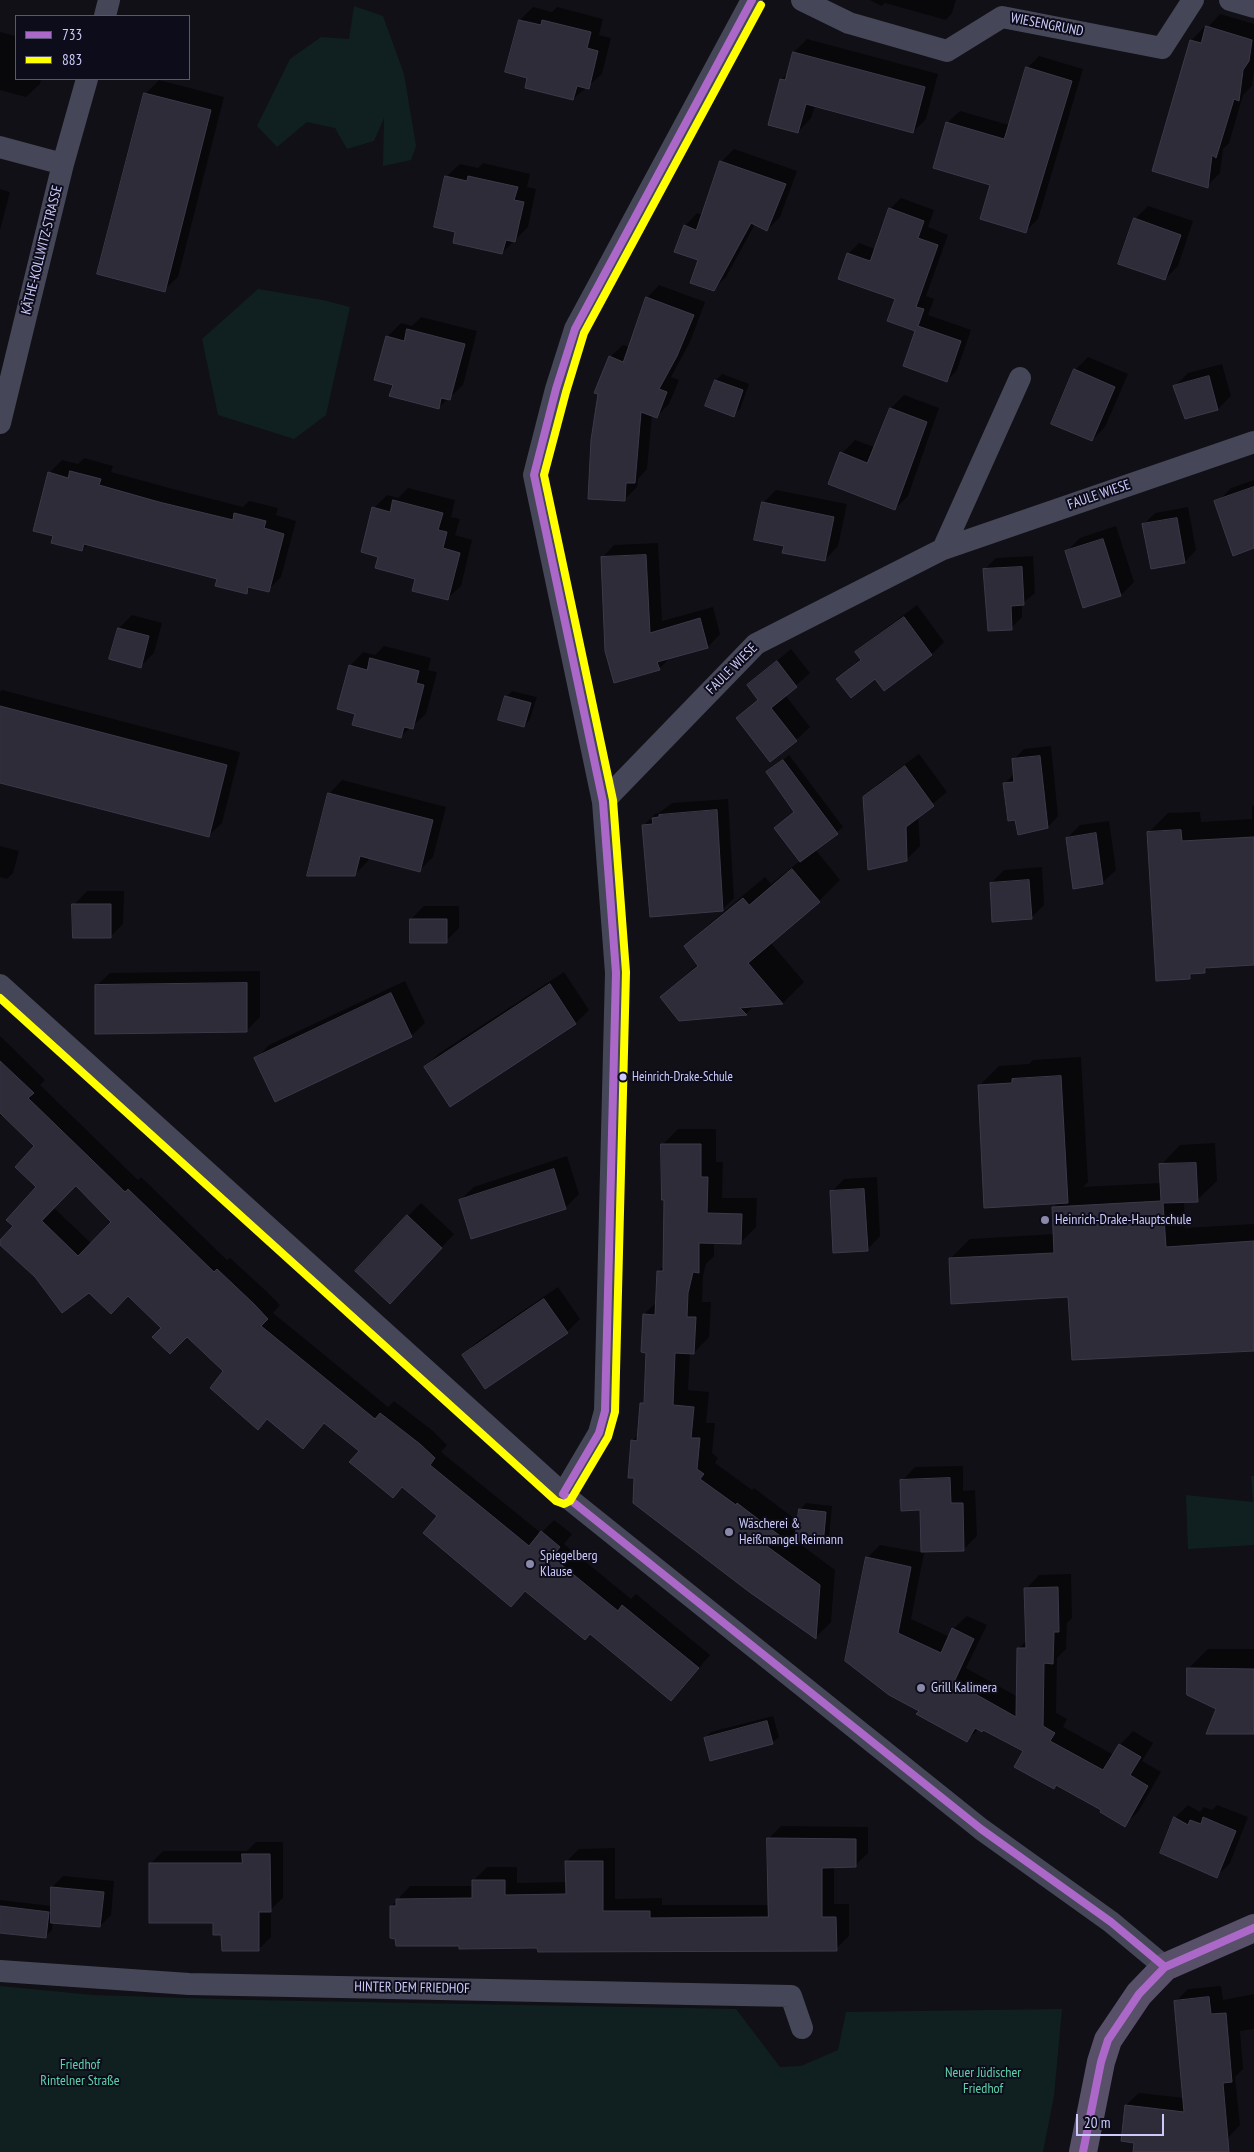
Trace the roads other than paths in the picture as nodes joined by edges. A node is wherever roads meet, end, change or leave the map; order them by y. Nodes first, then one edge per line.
1 (110, 0) edge
2 (752, 0) edge
3 (802, 0) edge
4 (1193, 0) edge
5 (1230, 0) edge
6 (1254, 7) edge
7 (105, 15) edge
8 (87, 80) edge
9 (0, 147) edge
10 (64, 164) junction
11 (1020, 378) dead end
12 (0, 423) edge
13 (1254, 442) edge
14 (943, 548) junction
15 (603, 802) junction
16 (0, 985) edge
17 (562, 1494) junction
18 (1254, 1928) edge
19 (1165, 1967) junction
20 (0, 1971) edge
21 (802, 2028) dead end
22 (1083, 2152) edge

1 - 7 street
2 - 15 street
3 - 4 street, WIESENGRUND
5 - 6 street
8 - 10 street, KÄTHE-KOLLWITZ-STRASSE
9 - 10 street
10 - 12 street, KÄTHE-KOLLWITZ-STRASSE
11 - 14 street
13 - 14 street, FAULE WIESE
14 - 15 street, FAULE WIESE
15 - 17 street
16 - 17 street
17 - 19 street
18 - 19 main road
19 - 22 main road
20 - 21 street, HINTER DEM FRIEDHOF

